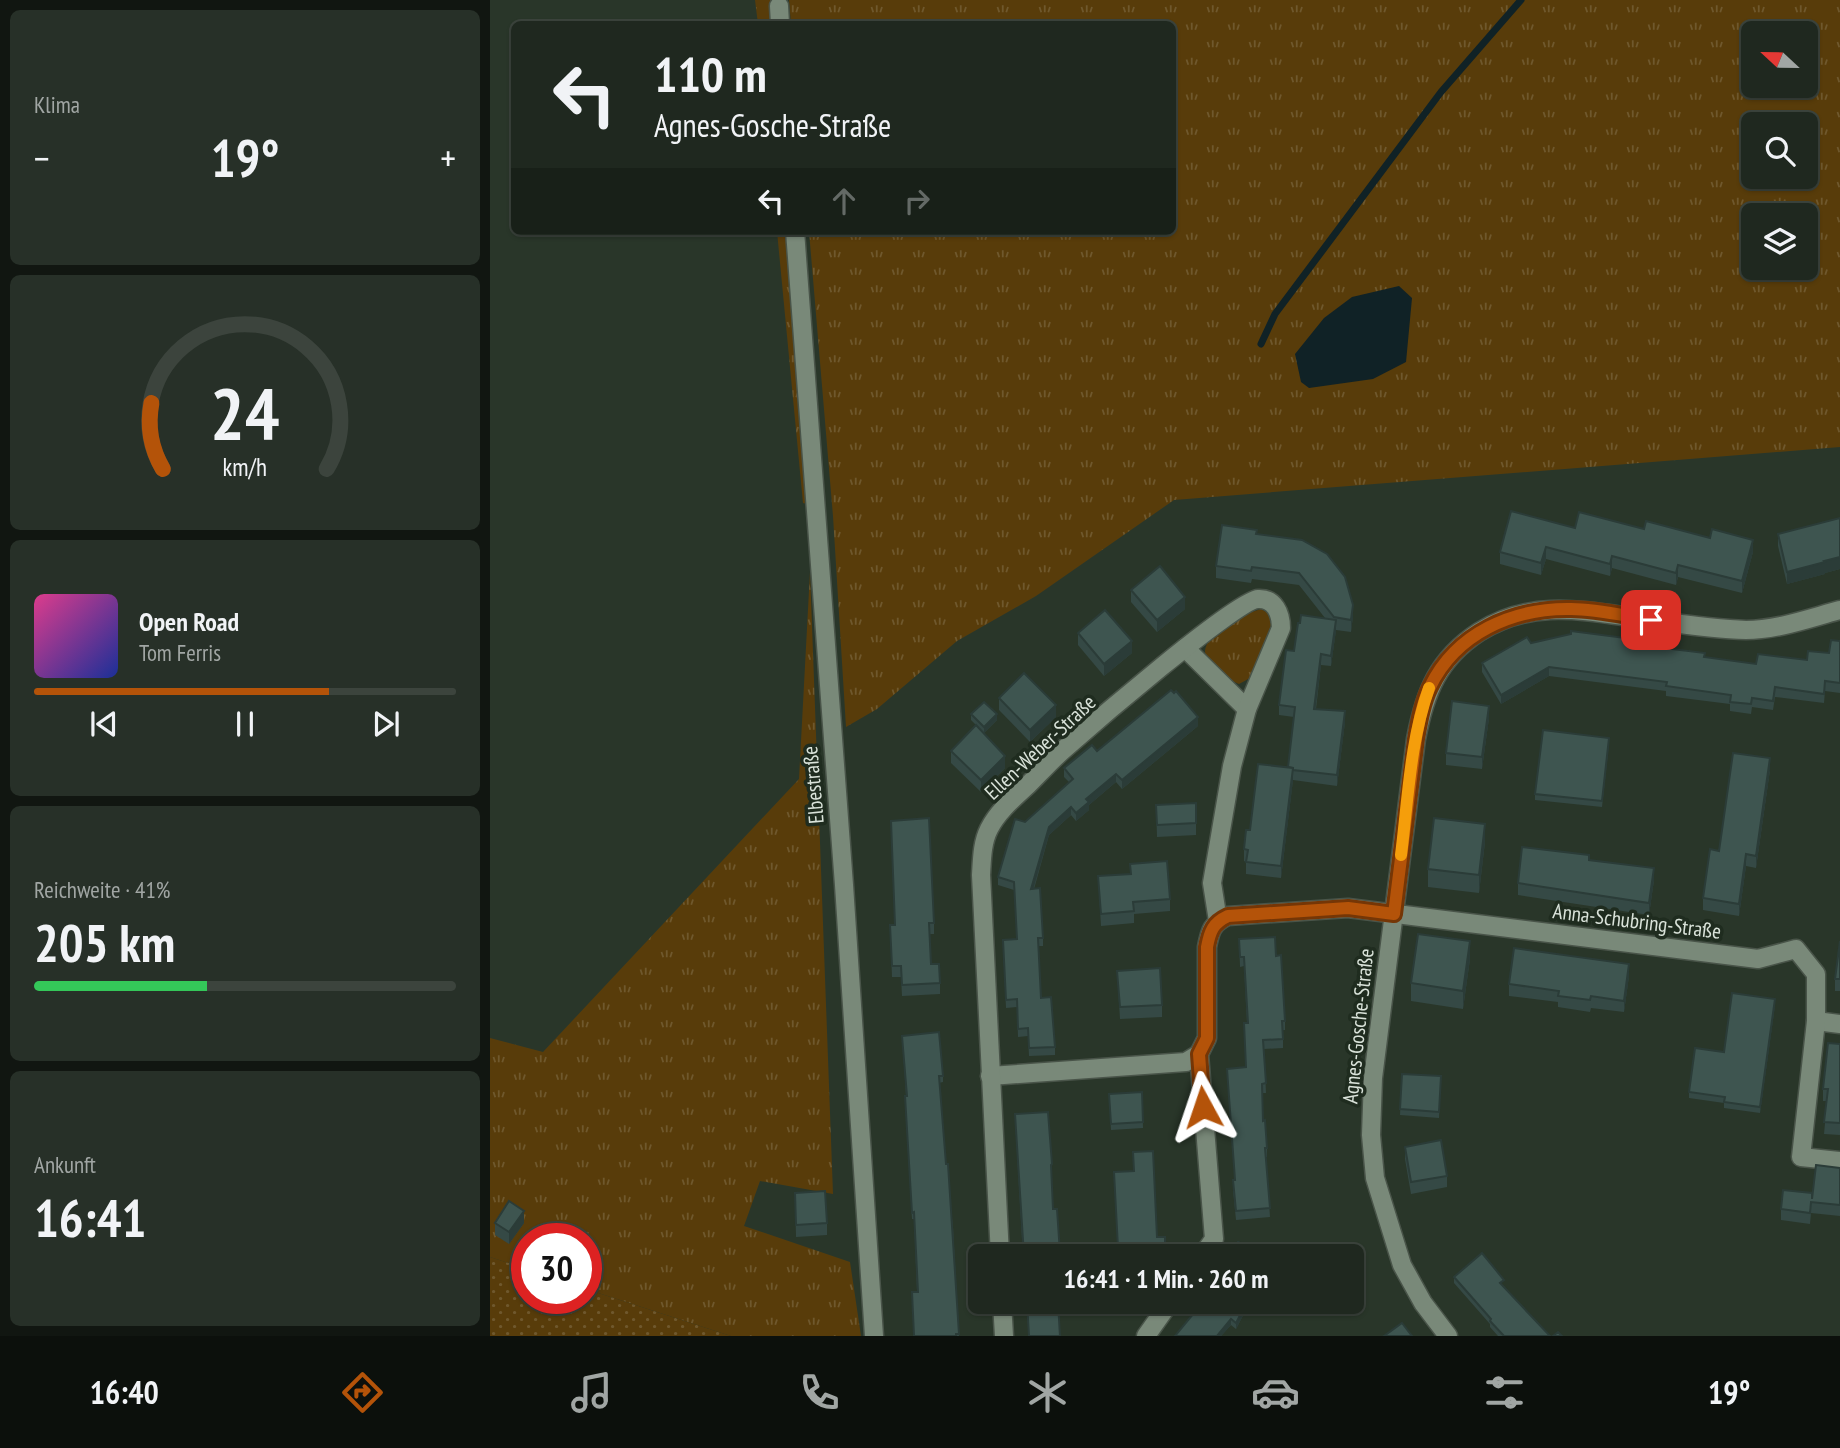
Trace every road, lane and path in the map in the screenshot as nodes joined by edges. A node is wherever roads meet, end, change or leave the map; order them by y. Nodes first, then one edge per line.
1 (779, 6) dead end
2 (780, 21) edge
3 (795, 235) edge
4 (1840, 610) edge
5 (1185, 648) junction
6 (1247, 709) junction
7 (1394, 914) junction
8 (1218, 920) junction
9 (1816, 1021) junction
10 (1840, 1024) edge
11 (1199, 1054) junction
12 (990, 1076) junction
13 (1840, 1161) edge
14 (999, 1244) edge
15 (1210, 1244) edge
16 (1003, 1314) edge
17 (1162, 1314) edge
18 (874, 1336) edge
19 (1004, 1336) edge
20 (1146, 1336) edge
21 (1448, 1336) edge

1 - 2 street
3 - 18 street, Elbestraße
4 - 7 street, Agnes-Gosche-Straße
5 - 6 street
5 - 6 street, Ellen-Weber-Straße
5 - 12 street, Ellen-Weber-Straße
6 - 8 street, Ellen-Weber-Straße
7 - 8 street
7 - 9 street, Anna-Schubring-Straße
7 - 21 street, Agnes-Gosche-Straße
8 - 11 street, Ellen-Weber-Straße
9 - 10 street
9 - 13 street, Anna-Schubring-Straße
11 - 12 street
11 - 15 street, Ellen-Weber-Straße
12 - 14 street, Ellen-Weber-Straße
16 - 19 street
17 - 20 street

